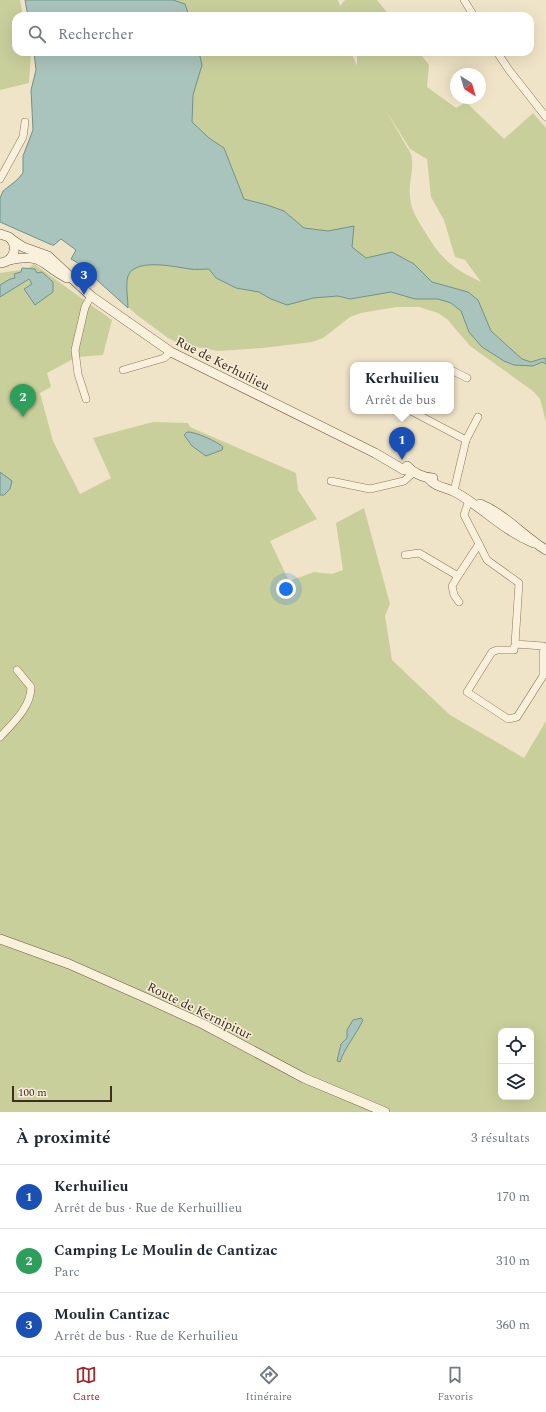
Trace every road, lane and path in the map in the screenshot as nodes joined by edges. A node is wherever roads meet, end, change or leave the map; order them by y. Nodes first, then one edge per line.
1 (464, 0) edge
2 (472, 12) edge
3 (500, 56) edge
4 (546, 117) edge
5 (25, 122) dead end
6 (0, 178) edge
7 (1, 234) edge
8 (11, 239) junction
9 (5, 261) edge
10 (70, 279) junction
11 (91, 296) junction
12 (171, 352) junction
13 (123, 370) dead end
14 (454, 372) edge
15 (467, 378) dead end
16 (86, 399) dead end
17 (419, 414) edge
18 (478, 417) dead end
19 (466, 440) junction
20 (412, 471) junction
21 (331, 481) dead end
22 (452, 490) junction
23 (472, 502) junction
24 (479, 544) junction
25 (546, 550) edge
26 (405, 556) dead end
27 (458, 576) junction
28 (459, 602) dead end
29 (515, 644) junction
30 (17, 670) dead end
31 (0, 737) edge
32 (0, 939) edge
33 (385, 1112) edge

1 - 2 street
3 - 4 street
5 - 6 street
7 - 8 main road, Rue de Kerhuilieu
8 - 9 main road
8 - 10 main road, Rue de Kerhuilieu
9 - 10 main road, Rue de Kerhuilieu
10 - 11 main road, Rue de Kerhuilieu
11 - 12 main road, Rue de Kerhuilieu
11 - 16 street
12 - 13 street
12 - 20 main road, Rue de Kerhuilieu
14 - 15 street
17 - 19 street
18 - 19 street
19 - 22 street
20 - 21 street
20 - 22 main road, Rue de Kerhuilieu
22 - 23 main road
23 - 24 street
23 - 25 main road
24 - 27 street
24 - 29 street
26 - 27 street
27 - 28 street
29 - 29 street
30 - 31 street
32 - 33 main road, Route de Kernipitur

